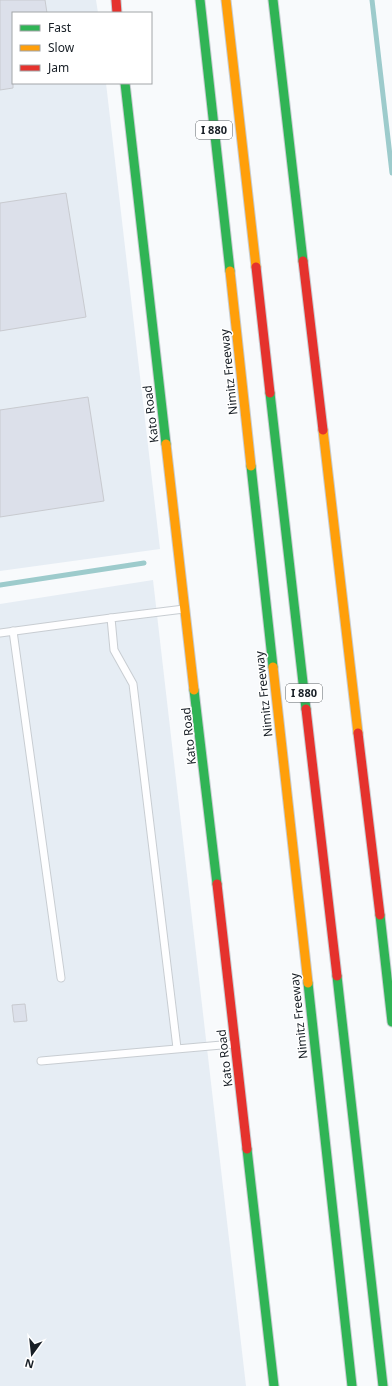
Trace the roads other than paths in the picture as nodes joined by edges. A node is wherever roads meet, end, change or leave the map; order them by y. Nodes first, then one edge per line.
1 (116, 0) edge
2 (200, 0) edge
3 (226, 0) edge
4 (273, 0) edge
5 (117, 12) edge
6 (125, 84) edge
7 (185, 608) junction
8 (111, 618) junction
9 (13, 632) junction
10 (0, 633) edge
11 (61, 978) dead end
12 (392, 1022) edge
13 (236, 1043) junction
14 (177, 1048) junction
15 (41, 1061) dead end
16 (274, 1386) edge
17 (352, 1386) edge
18 (383, 1386) edge

1 - 5 main road
2 - 17 main road, Nimitz Freeway / I 880
3 - 18 main road, I 880
4 - 12 main road
6 - 7 main road, Kato Road
7 - 8 lane
7 - 13 main road, Kato Road
8 - 9 lane
8 - 14 lane
9 - 10 lane
9 - 11 lane
13 - 14 lane
13 - 16 main road, Kato Road
14 - 15 lane

